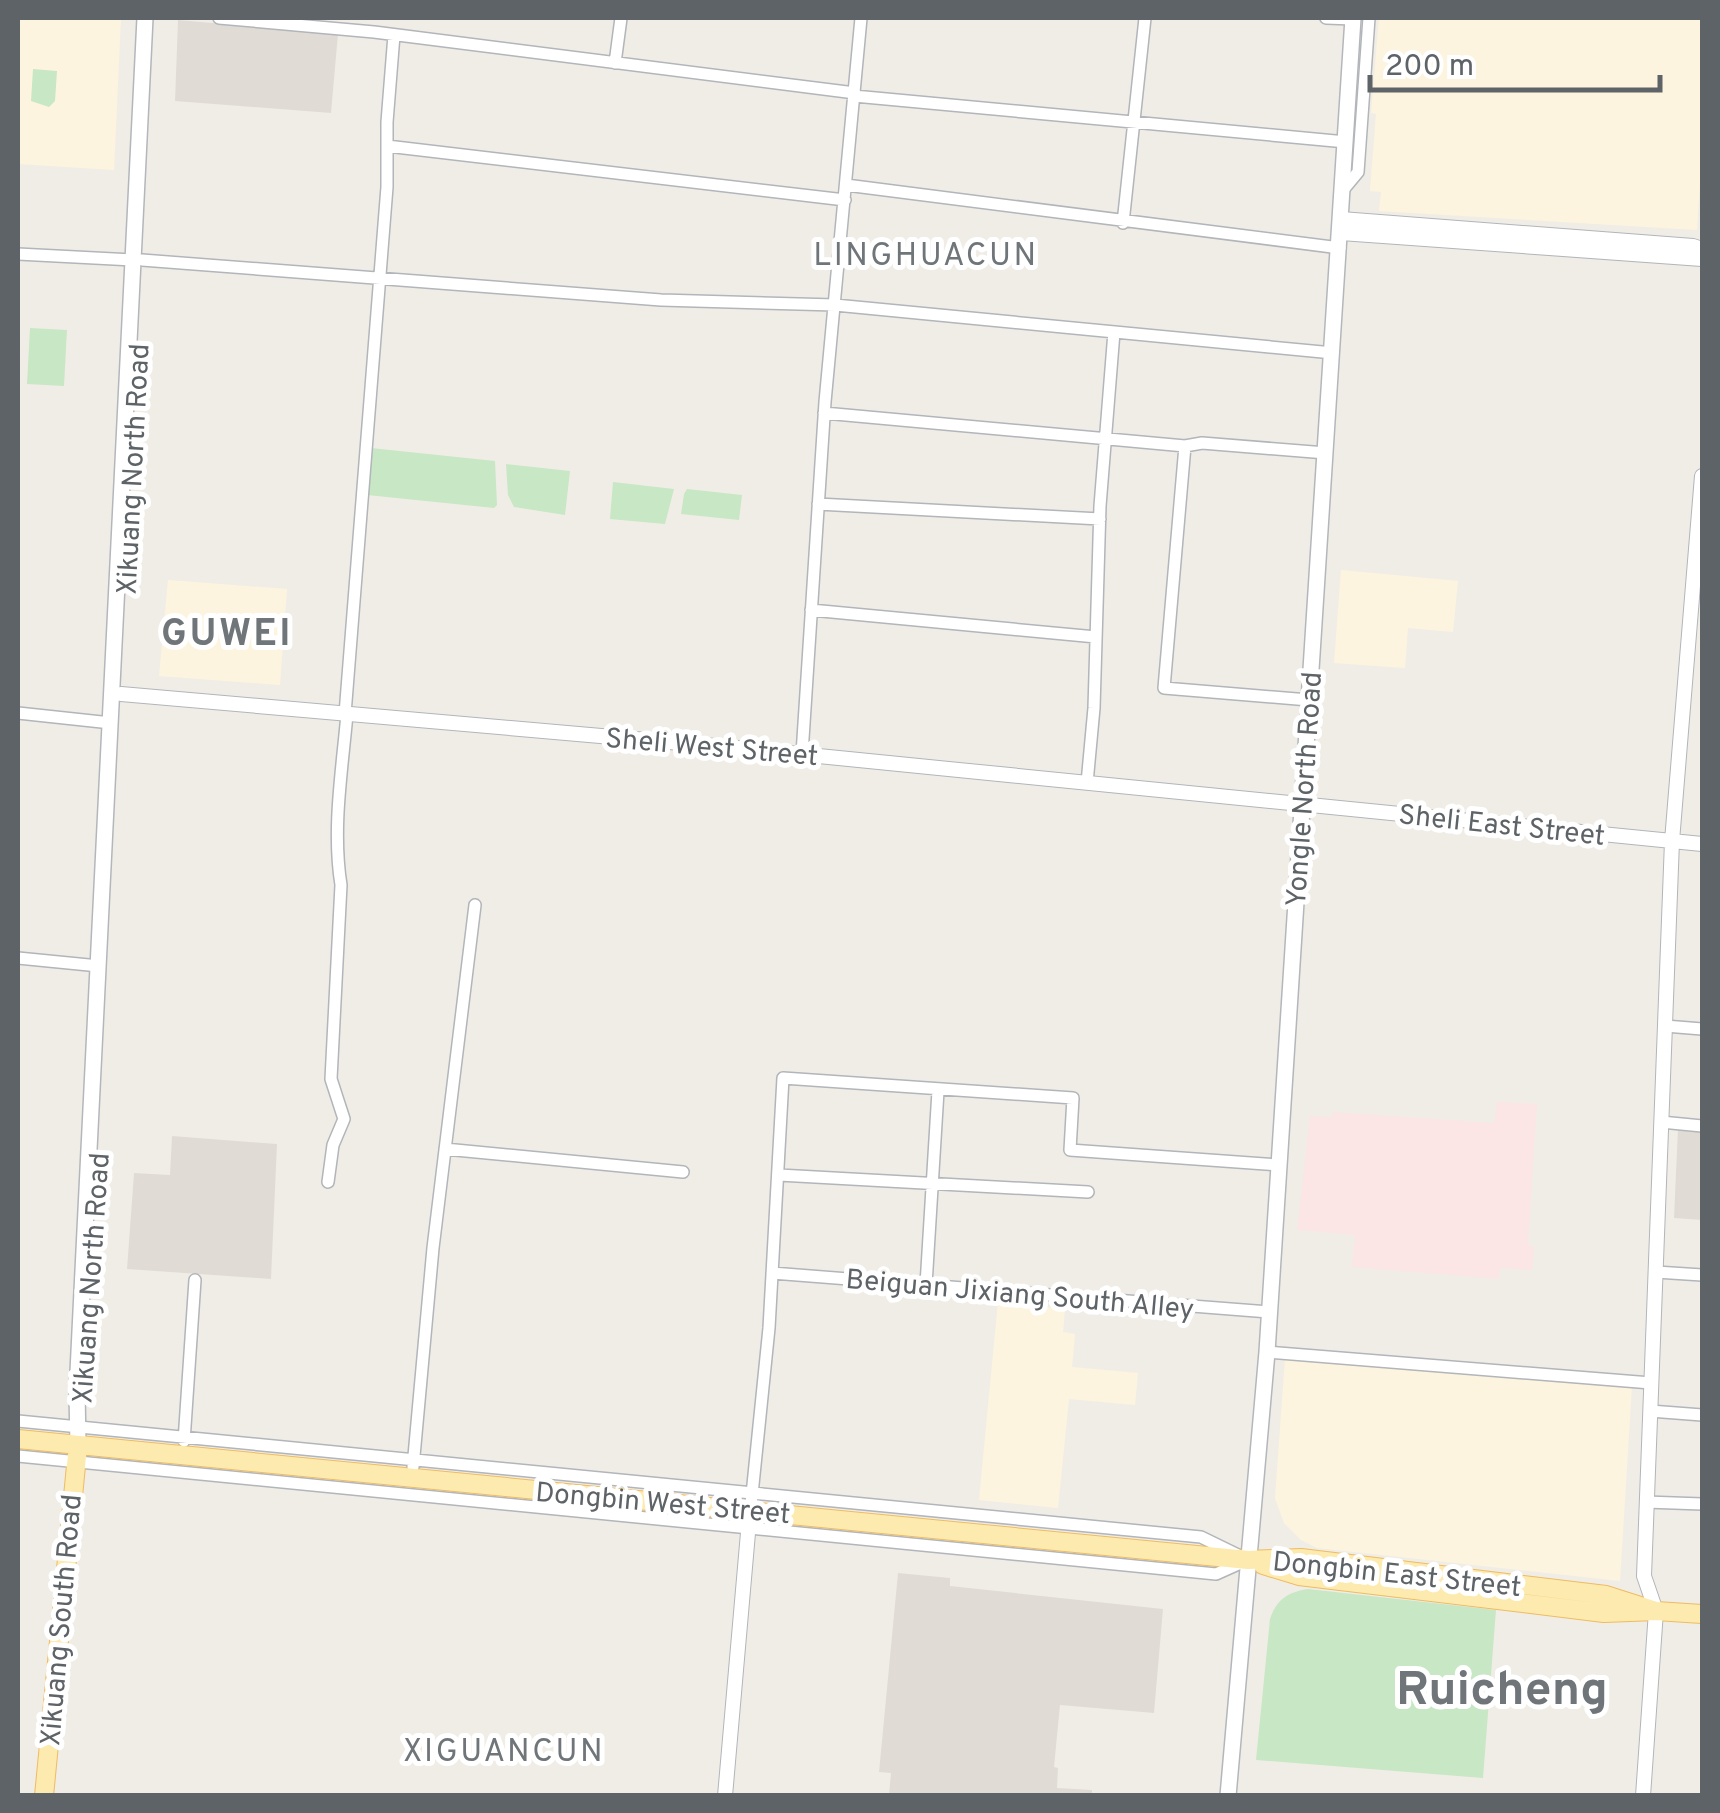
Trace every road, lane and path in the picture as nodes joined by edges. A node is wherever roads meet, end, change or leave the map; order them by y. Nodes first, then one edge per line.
1 (145, 18) edge
2 (154, 18) edge
3 (219, 18) edge
4 (621, 18) edge
5 (862, 18) edge
6 (1145, 18) edge
7 (1326, 18) edge
8 (1358, 18) edge
9 (394, 35) junction
10 (616, 63) junction
11 (854, 95) junction
12 (1133, 122) junction
13 (1346, 142) junction
14 (387, 146) junction
15 (846, 186) junction
16 (1343, 190) junction
17 (845, 200) junction
18 (1122, 223) junction
19 (1341, 233) junction
20 (1702, 249) edge
21 (18, 254) edge
22 (1702, 258) edge
23 (138, 260) junction
24 (380, 278) junction
25 (835, 305) junction
26 (1114, 332) junction
27 (1333, 353) junction
28 (824, 413) junction
29 (1106, 439) junction
30 (1185, 446) junction
31 (1326, 453) junction
32 (1702, 476) edge
33 (818, 504) junction
34 (1100, 519) junction
35 (811, 610) junction
36 (1096, 637) junction
37 (121, 694) junction
38 (1309, 700) junction
39 (18, 713) edge
40 (346, 714) junction
41 (111, 722) junction
42 (802, 754) junction
43 (1087, 783) junction
44 (1302, 804) junction
45 (1672, 841) junction
46 (1702, 844) edge
47 (475, 905) dead end
48 (18, 958) edge
49 (99, 966) junction
50 (1665, 1026) junction
51 (1702, 1029) edge
52 (938, 1090) junction
53 (1662, 1122) junction
54 (1702, 1126) edge
55 (445, 1148) junction
56 (1278, 1165) junction
57 (683, 1172) dead end
58 (778, 1175) junction
59 (328, 1182) dead end
60 (932, 1184) junction
61 (1088, 1192) dead end
62 (1656, 1272) junction
63 (772, 1273) junction
64 (1702, 1276) edge
65 (195, 1280) dead end
66 (926, 1285) junction
67 (1268, 1312) junction
68 (1267, 1352) junction
69 (1651, 1383) junction
70 (1650, 1411) junction
71 (1702, 1414) edge
72 (18, 1421) edge
73 (18, 1440) edge
74 (77, 1445) junction
75 (184, 1447) junction
76 (18, 1456) edge
77 (413, 1469) junction
78 (1646, 1502) junction
79 (1702, 1504) edge
80 (750, 1511) junction
81 (1248, 1560) junction
82 (1656, 1611) junction
83 (1702, 1614) edge
84 (44, 1796) edge
85 (725, 1796) edge
86 (1228, 1796) edge
87 (1643, 1796) edge

1 - 23 main road, Xikuang North Road
2 - 23 main road, Xikuang North Road
3 - 9 street
4 - 10 street
5 - 11 street
6 - 12 street
7 - 8 street
8 - 13 main road, Yongle North Road
8 - 16 street
9 - 10 street
9 - 14 street
10 - 11 street
11 - 12 street
11 - 15 street
12 - 13 street
12 - 18 street
13 - 16 main road, Yongle North Road
14 - 17 street
14 - 24 street
15 - 17 street
15 - 18 street
16 - 19 main road, Yongle North Road
17 - 25 street
18 - 19 street
19 - 20 street
19 - 22 street
19 - 27 main road, Yongle North Road
21 - 23 street
23 - 24 street
23 - 37 main road, Xikuang North Road
23 - 41 main road, Xikuang North Road
24 - 25 street
24 - 40 street
25 - 26 street
25 - 28 street
26 - 27 street
26 - 29 street
27 - 31 main road, Yongle North Road
28 - 29 street
28 - 33 street
29 - 30 street
29 - 34 street
30 - 31 street
30 - 38 street
31 - 38 main road, Yongle North Road
32 - 45 street
33 - 34 street
33 - 35 street
34 - 36 street
35 - 36 street
35 - 42 street
36 - 43 street
37 - 40 street, Sheli West Street
37 - 74 main road, Xikuang North Road
38 - 44 main road, Yongle North Road
39 - 41 street
40 - 42 street, Sheli West Street
40 - 59 street
41 - 49 main road, Xikuang North Road
42 - 43 street, Sheli West Street
43 - 44 street, Sheli West Street
44 - 45 street, Sheli East Street
44 - 56 main road, Yongle North Road
45 - 46 street, Sheli East Street
45 - 50 street
47 - 55 street
48 - 49 street
49 - 74 main road, Xikuang North Road
50 - 51 street
50 - 53 street
52 - 56 street
52 - 58 street
52 - 60 street
53 - 54 street
53 - 62 street
55 - 57 street
55 - 77 street
56 - 67 main road, Yongle North Road
58 - 60 street
58 - 63 street
60 - 61 street
60 - 66 street
62 - 64 street
62 - 69 street
63 - 66 street, Beiguan Jixiang South Alley
63 - 80 street
65 - 75 street
66 - 67 street, Beiguan Jixiang South Alley
67 - 68 main road, Yongle North Road
68 - 69 street
68 - 81 main road, Yongle North Road
69 - 70 street
70 - 71 street
70 - 78 street
72 - 74 street
73 - 74 main road, Dongbin West Street
74 - 75 main road, Dongbin West Street
74 - 76 street
74 - 80 street
74 - 84 main road, Xikuang South Road
75 - 77 main road, Dongbin West Street
77 - 80 main road, Dongbin West Street
78 - 79 street
78 - 82 street
80 - 81 main road, Dongbin West Street
80 - 85 street
81 - 82 main road, Dongbin East Street
81 - 86 main road, Yongle North Road
82 - 83 main road, Dongbin East Street
82 - 87 street

